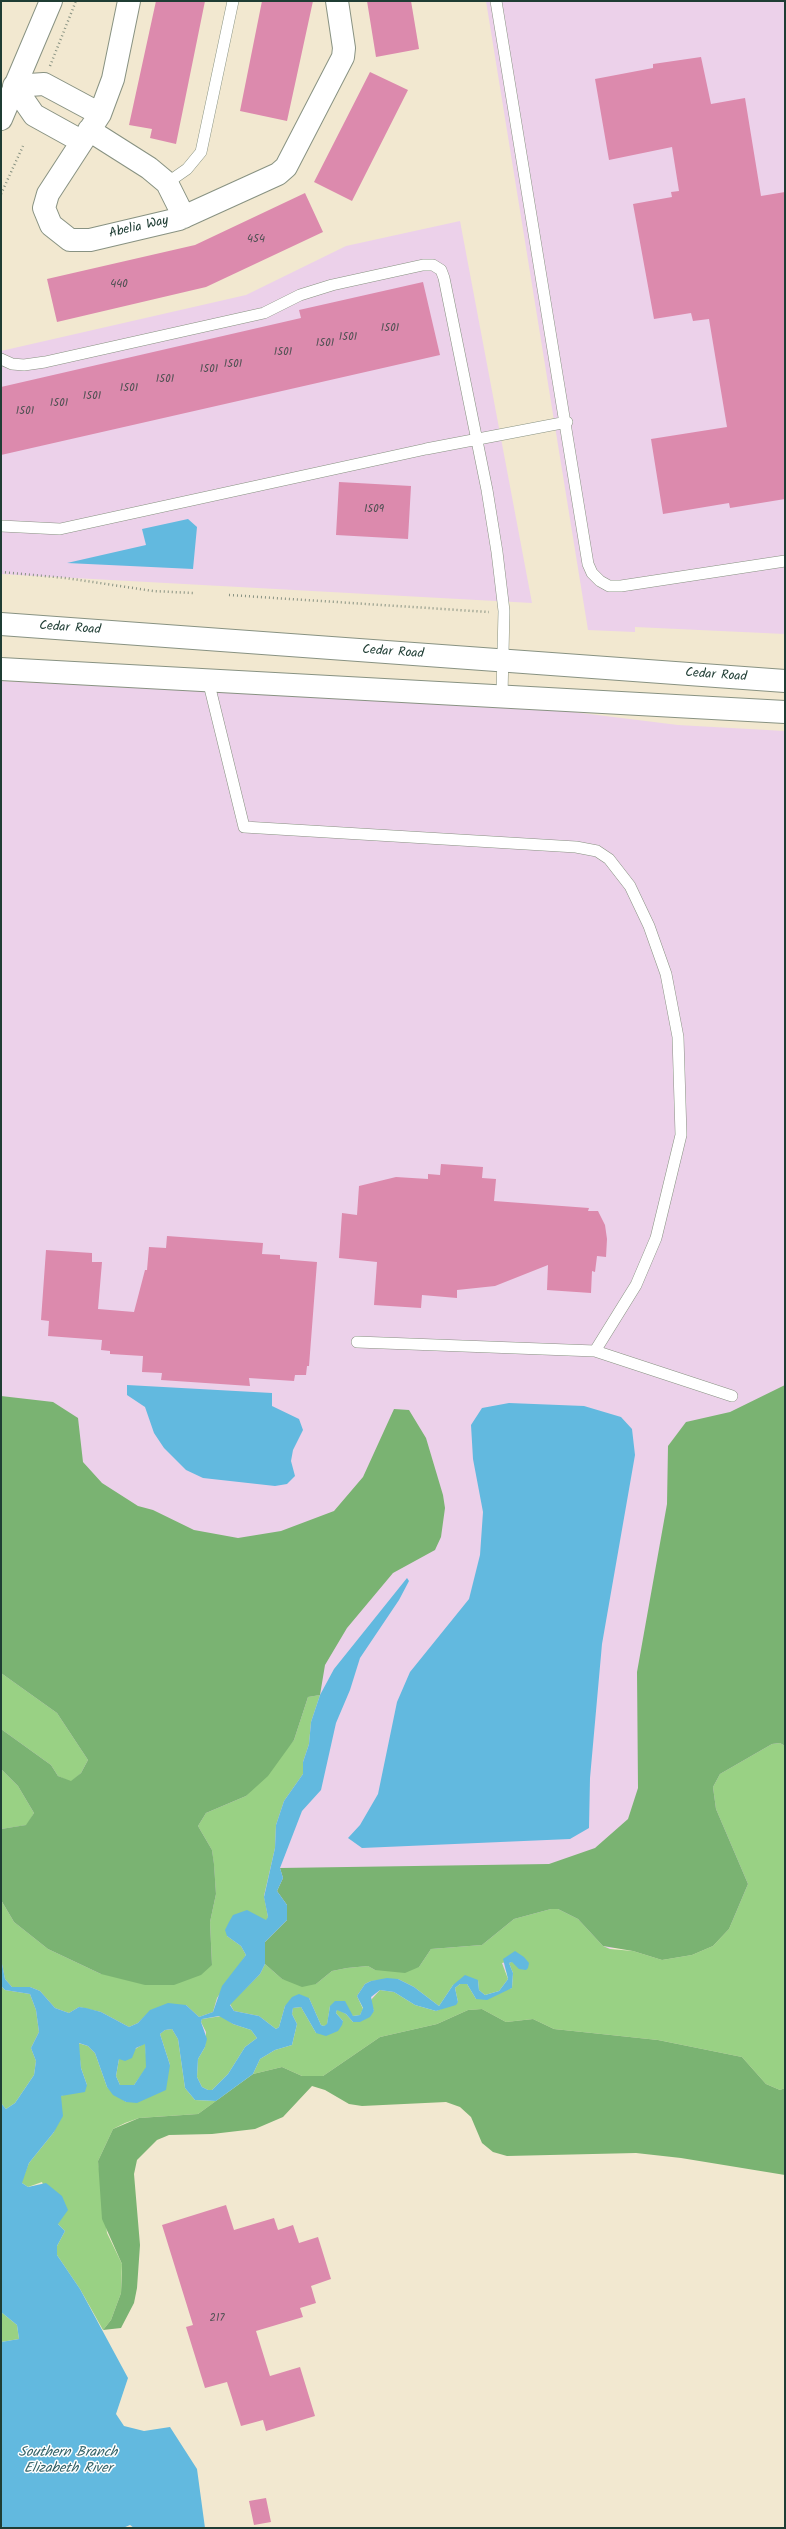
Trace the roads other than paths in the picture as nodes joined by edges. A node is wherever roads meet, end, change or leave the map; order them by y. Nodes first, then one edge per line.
1 (51, 1) edge
2 (129, 1) edge
3 (233, 1) edge
4 (336, 1) edge
5 (496, 1) edge
6 (8, 83) edge
7 (1, 119) edge
8 (90, 128) junction
9 (167, 182) junction
10 (184, 217) junction
11 (1, 360) edge
12 (567, 422) junction
13 (476, 440) junction
14 (1, 526) edge
15 (785, 560) edge
16 (1, 624) edge
17 (504, 661) junction
18 (1, 669) edge
19 (208, 680) junction
20 (785, 681) edge
21 (502, 695) junction
22 (785, 712) edge
23 (357, 1342) dead end
24 (595, 1351) junction
25 (732, 1396) dead end

1 - 6 main road
2 - 8 main road, Abelia Way
3 - 9 lane
4 - 10 main road, Abelia Way
5 - 12 lane
6 - 7 main road
6 - 8 main road
6 - 8 main road
8 - 9 main road
8 - 10 main road, Abelia Way
9 - 10 main road
11 - 13 lane
12 - 13 lane
12 - 15 lane
13 - 14 lane
13 - 17 lane
16 - 17 main road, Cedar Road
17 - 20 main road, Cedar Road
17 - 21 lane
18 - 19 main road
19 - 21 main road
19 - 24 lane
21 - 22 main road
23 - 24 lane
24 - 25 lane

